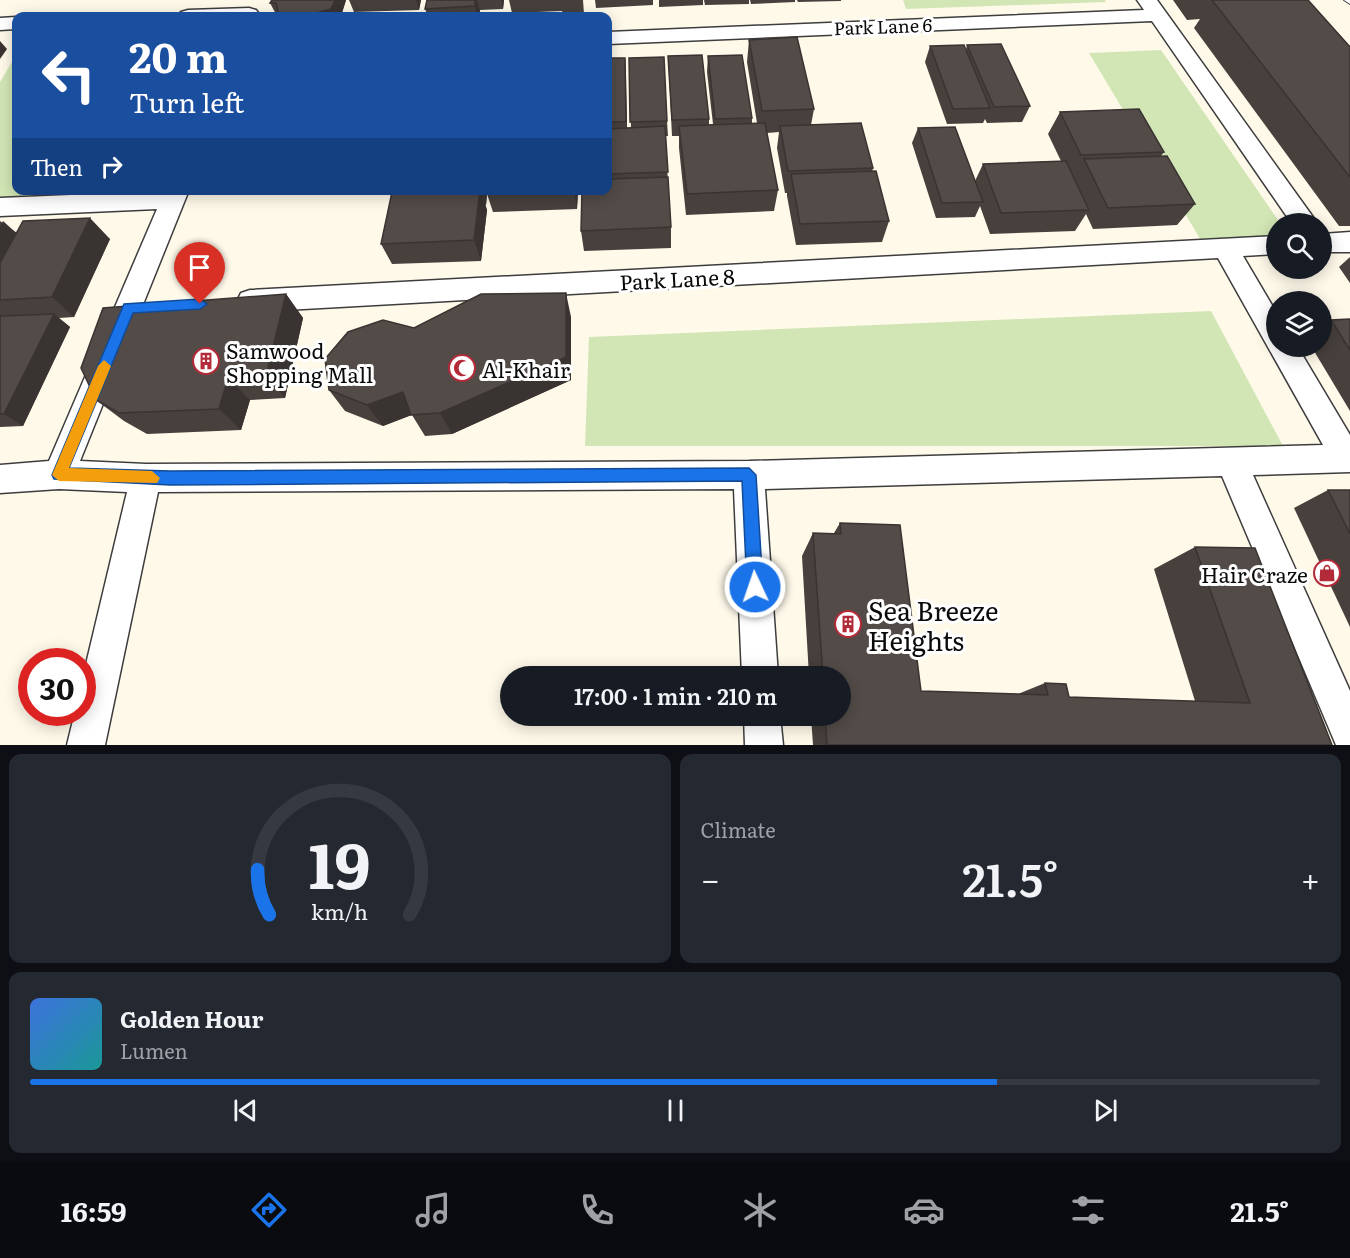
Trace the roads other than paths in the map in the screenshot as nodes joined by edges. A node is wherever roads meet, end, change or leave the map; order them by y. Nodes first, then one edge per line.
1 (1152, 8) edge
2 (250, 10) edge
3 (229, 12) edge
4 (612, 38) edge
5 (175, 195) edge
6 (0, 207) edge
7 (1298, 213) edge
8 (1350, 242) edge
9 (1332, 243) edge
10 (1266, 246) edge
11 (1226, 248) junction
12 (224, 303) edge
13 (1266, 318) edge
14 (1288, 357) edge
15 (1348, 458) edge
16 (1232, 462) junction
17 (59, 475) junction
18 (749, 475) junction
19 (146, 478) junction
20 (0, 479) edge
21 (759, 666) edge
22 (763, 726) edge
23 (1350, 733) edge
24 (86, 745) edge
25 (764, 745) edge

1 - 4 street, Park Lane 6
1 - 7 street
2 - 3 street
5 - 6 street
5 - 17 street
8 - 9 street
10 - 11 street, Park Lane 8
11 - 12 street, Park Lane 8
11 - 13 street
14 - 15 street
15 - 16 street
16 - 18 street
16 - 23 street
17 - 19 street
17 - 20 street
18 - 19 street
18 - 21 street
19 - 24 street
22 - 25 street

